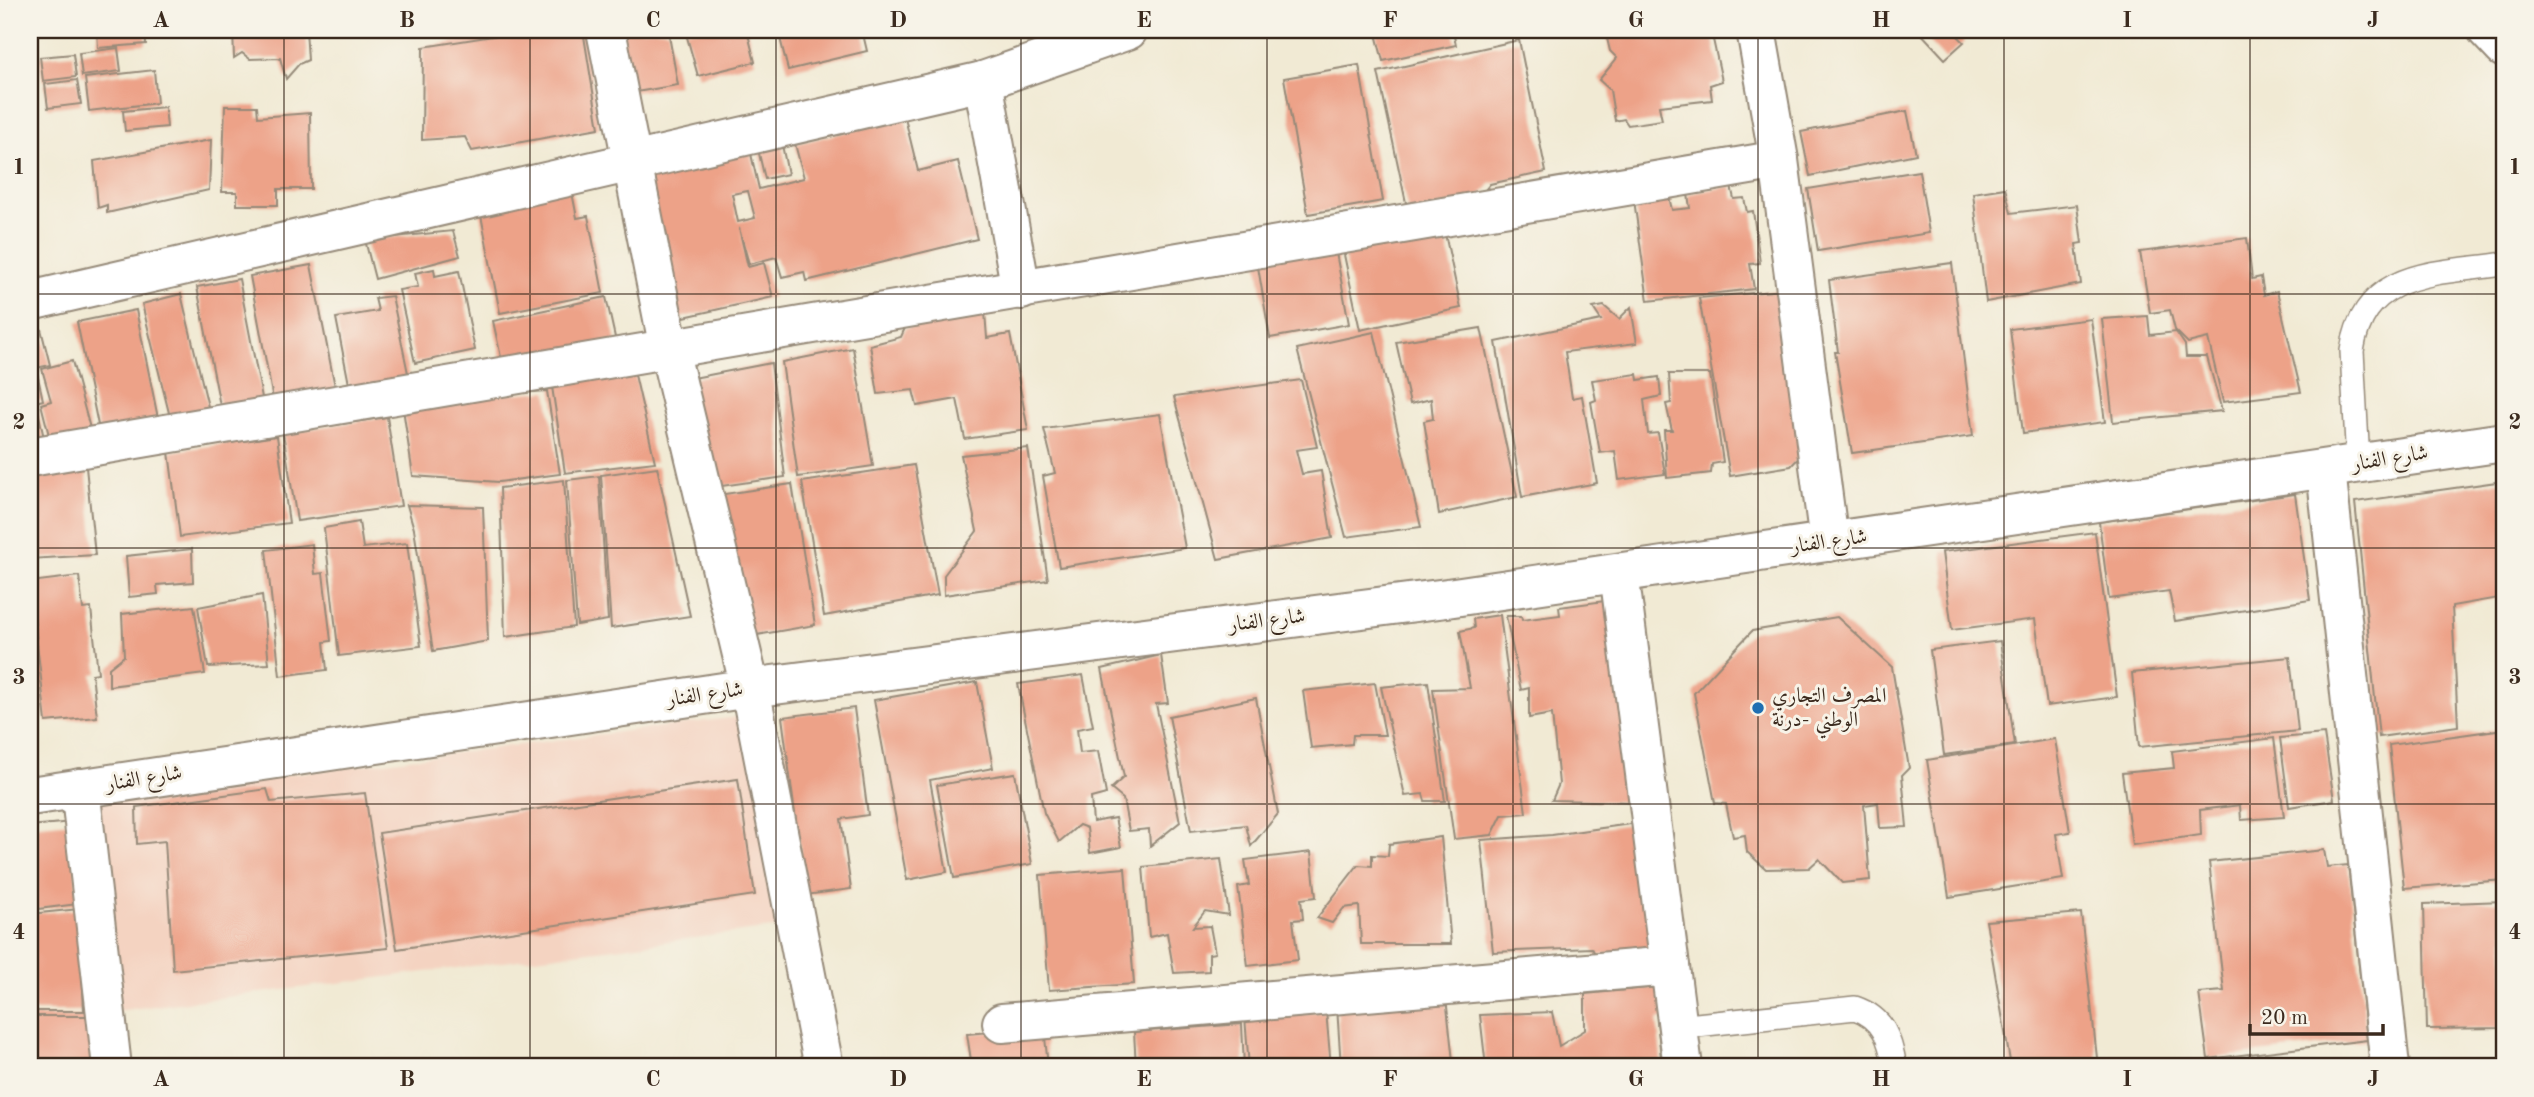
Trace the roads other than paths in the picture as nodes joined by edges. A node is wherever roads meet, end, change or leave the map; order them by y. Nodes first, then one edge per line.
1 (606, 30) edge
2 (1128, 30) edge
3 (1756, 30) edge
4 (2487, 30) edge
5 (2504, 48) edge
6 (983, 81) junction
7 (1779, 159) junction
8 (631, 163) junction
9 (2504, 264) edge
10 (1021, 290) junction
11 (30, 301) edge
12 (669, 349) junction
13 (2504, 442) edge
14 (30, 457) edge
15 (2342, 466) junction
16 (1829, 541) junction
17 (1619, 573) junction
18 (750, 688) junction
19 (80, 788) junction
20 (30, 796) edge
21 (1670, 966) junction
22 (1002, 1023) dead end
23 (1678, 1027) junction
24 (112, 1067) edge
25 (824, 1067) edge
26 (1683, 1067) edge
27 (1895, 1067) edge
28 (2390, 1067) edge

1 - 8 street
2 - 6 street
3 - 7 street
4 - 5 street
6 - 8 street
6 - 10 street
7 - 10 street
7 - 16 street
8 - 11 street
8 - 12 street
9 - 15 lane
10 - 12 street
12 - 14 street
12 - 18 street
13 - 15 street, شارع الفنار
15 - 16 street, شارع الفنار
15 - 28 street
16 - 17 street, شارع الفنار
17 - 18 street, شارع الفنار
17 - 21 street
18 - 19 street, شارع الفنار
18 - 25 street
19 - 20 street, شارع الفنار
19 - 24 street
21 - 22 street
21 - 23 street
23 - 26 street
23 - 27 lane

